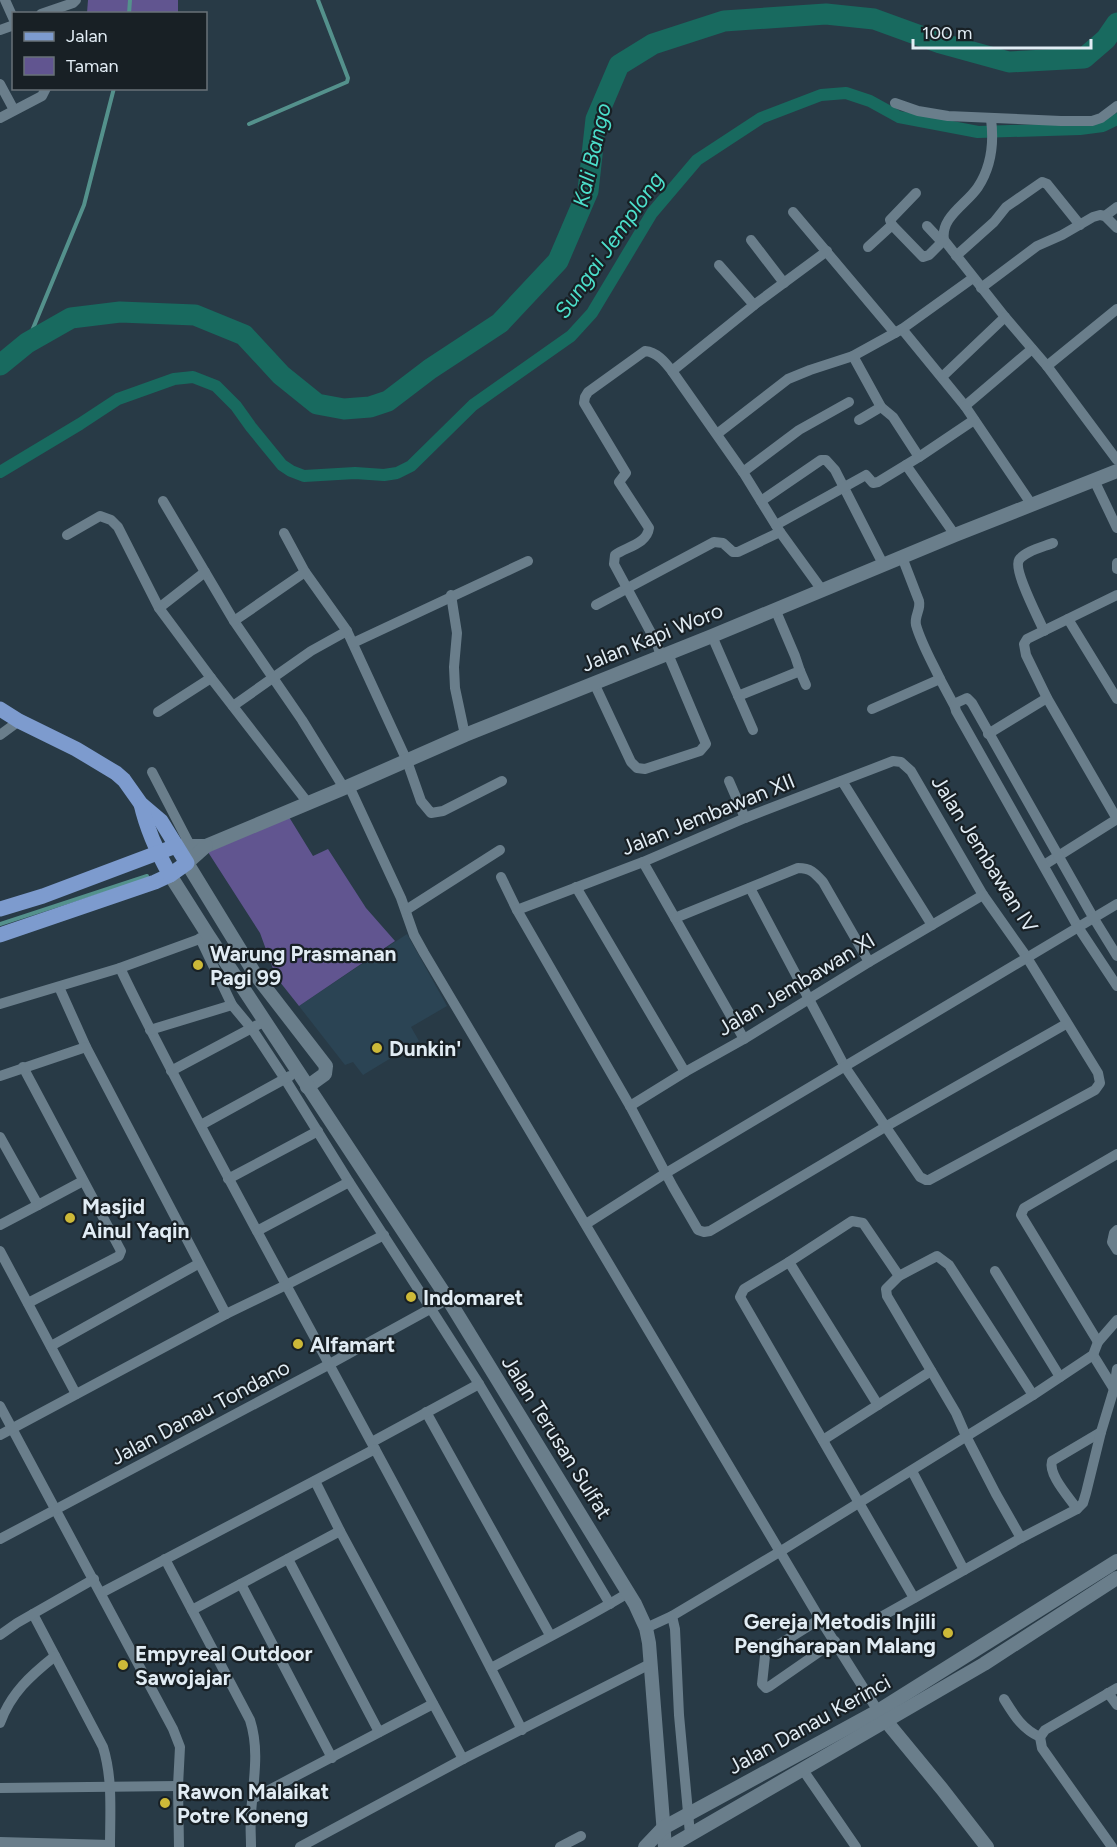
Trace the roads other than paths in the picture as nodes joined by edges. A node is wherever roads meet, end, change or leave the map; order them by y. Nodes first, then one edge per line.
1 (5, 0) edge
2 (76, 0) edge
3 (44, 8) edge
4 (12, 16) edge
5 (0, 84) edge
6 (45, 90) edge
7 (895, 104) dead end
8 (1117, 106) edge
9 (14, 110) junction
10 (0, 118) edge
11 (991, 122) junction
12 (916, 193) dead end
13 (1117, 207) edge
14 (794, 212) dead end
15 (1105, 216) junction
16 (892, 225) junction
17 (1080, 225) junction
18 (927, 226) dead end
19 (1117, 228) edge
20 (751, 240) dead end
21 (943, 241) junction
22 (868, 247) dead end
23 (828, 251) junction
24 (956, 256) junction
25 (719, 265) dead end
26 (973, 278) junction
27 (784, 283) junction
28 (981, 288) junction
29 (754, 304) junction
30 (1117, 309) edge
31 (1005, 317) junction
32 (899, 331) junction
33 (1032, 349) junction
34 (853, 356) junction
35 (1047, 366) junction
36 (672, 371) junction
37 (942, 377) junction
38 (849, 402) dead end
39 (965, 406) junction
40 (881, 407) junction
41 (859, 420) dead end
42 (974, 420) junction
43 (717, 434) junction
44 (919, 457) junction
45 (1117, 460) edge
46 (906, 465) junction
47 (1117, 471) edge
48 (743, 472) junction
49 (1094, 480) junction
50 (844, 487) junction
51 (163, 501) dead end
52 (761, 501) junction
53 (1032, 504) junction
54 (778, 528) junction
55 (1117, 528) edge
56 (284, 532) dead end
57 (68, 535) dead end
58 (955, 535) junction
59 (1053, 543) dead end
60 (902, 557) junction
61 (528, 561) dead end
62 (1117, 563) edge
63 (883, 564) junction
64 (1117, 569) edge
65 (205, 572) junction
66 (305, 572) junction
67 (628, 588) junction
68 (822, 590) junction
69 (451, 595) junction
70 (1117, 595) edge
71 (596, 605) dead end
72 (159, 608) junction
73 (775, 609) junction
74 (1068, 619) junction
75 (234, 621) junction
76 (347, 631) junction
77 (1044, 631) junction
78 (712, 636) junction
79 (352, 643) junction
80 (665, 655) junction
81 (800, 671) junction
82 (272, 676) junction
83 (211, 678) junction
84 (940, 679) junction
85 (594, 682) junction
86 (806, 685) dead end
87 (738, 696) junction
88 (1047, 698) junction
89 (1117, 699) edge
90 (233, 706) junction
91 (955, 708) junction
92 (0, 709) edge
93 (872, 709) dead end
94 (158, 712) dead end
95 (19, 721) junction
96 (753, 730) dead end
97 (988, 734) junction
98 (0, 735) edge
99 (465, 735) junction
100 (407, 761) junction
101 (911, 771) joint
102 (152, 772) dead end
103 (729, 781) dead end
104 (842, 781) junction
105 (502, 782) dead end
106 (347, 787) junction
107 (308, 803) junction
108 (141, 804) junction
109 (745, 818) junction
110 (1117, 819) edge
111 (500, 850) dead end
112 (191, 851) junction
113 (157, 852) junction
114 (1058, 856) junction
115 (643, 862) junction
116 (1044, 866) junction
117 (170, 875) junction
118 (501, 878) dead end
119 (576, 887) junction
120 (750, 888) junction
121 (983, 895) junction
122 (1117, 904) edge
123 (0, 909) edge
124 (406, 910) junction
125 (517, 910) junction
126 (1093, 917) junction
127 (675, 918) junction
128 (932, 925) junction
129 (1078, 927) junction
130 (0, 935) edge
131 (204, 937) junction
132 (1026, 956) junction
133 (1117, 956) edge
134 (869, 962) junction
135 (120, 968) junction
136 (255, 974) junction
137 (240, 984) junction
138 (1117, 986) edge
139 (59, 987) junction
140 (810, 1000) junction
141 (0, 1004) edge
142 (232, 1005) junction
143 (265, 1021) junction
144 (1066, 1024) junction
145 (252, 1029) junction
146 (150, 1030) junction
147 (744, 1039) junction
148 (86, 1047) junction
149 (23, 1067) junction
150 (845, 1067) junction
151 (171, 1071) junction
152 (298, 1072) junction
153 (685, 1072) junction
154 (0, 1076) edge
155 (285, 1079) junction
156 (307, 1086) junction
157 (318, 1102) junction
158 (630, 1106) junction
159 (304, 1110) junction
160 (201, 1125) junction
161 (885, 1127) junction
162 (318, 1131) junction
163 (0, 1137) edge
164 (1117, 1154) edge
165 (666, 1173) junction
166 (228, 1179) junction
167 (83, 1181) junction
168 (349, 1182) junction
169 (38, 1205) junction
170 (397, 1223) junction
171 (586, 1224) junction
172 (0, 1225) edge
173 (1117, 1230) edge
174 (257, 1231) junction
175 (383, 1233) junction
176 (1117, 1250) edge
177 (0, 1251) edge
178 (789, 1262) junction
179 (198, 1264) junction
180 (995, 1271) dead end
181 (899, 1276) junction
182 (286, 1286) junction
183 (448, 1299) junction
184 (28, 1303) junction
185 (431, 1309) junction
186 (226, 1314) junction
187 (1117, 1320) edge
188 (1098, 1342) junction
189 (51, 1346) junction
190 (1094, 1355) junction
191 (328, 1365) junction
192 (1117, 1369) edge
193 (932, 1371) junction
194 (1060, 1377) junction
195 (479, 1384) junction
196 (1114, 1389) junction
197 (76, 1394) junction
198 (1033, 1395) junction
199 (0, 1406) edge
200 (878, 1406) junction
201 (426, 1413) junction
202 (12, 1429) junction
203 (1101, 1432) junction
204 (0, 1435) edge
205 (966, 1436) junction
206 (823, 1440) junction
207 (374, 1446) junction
208 (549, 1462) junction
209 (912, 1471) junction
210 (531, 1473) junction
211 (315, 1481) junction
212 (858, 1503) junction
213 (1077, 1509) junction
214 (56, 1510) junction
215 (340, 1531) junction
216 (1021, 1538) junction
217 (0, 1539) edge
218 (782, 1551) junction
219 (165, 1559) junction
220 (288, 1559) junction
221 (1117, 1561) edge
222 (964, 1570) junction
223 (1117, 1578) edge
224 (94, 1579) junction
225 (241, 1584) junction
226 (101, 1593) junction
227 (628, 1593) junction
228 (914, 1598) junction
229 (610, 1604) junction
230 (192, 1610) junction
231 (33, 1614) junction
232 (672, 1616) junction
233 (820, 1619) junction
234 (870, 1623) dead end
235 (646, 1628) junction
236 (0, 1635) edge
237 (550, 1635) junction
238 (835, 1641) junction
239 (55, 1656) junction
240 (650, 1664) junction
241 (491, 1668) junction
242 (1113, 1690) edge
243 (1004, 1699) dead end
244 (433, 1704) junction
245 (1117, 1705) edge
246 (882, 1717) junction
247 (0, 1724) edge
248 (522, 1730) junction
249 (380, 1732) junction
250 (1040, 1737) junction
251 (332, 1758) junction
252 (463, 1759) junction
253 (803, 1770) junction
254 (110, 1786) junction
255 (178, 1786) junction
256 (0, 1788) edge
257 (252, 1799) junction
258 (687, 1815) junction
259 (663, 1827) junction
260 (690, 1834) junction
261 (581, 1836) dead end
262 (0, 1842) edge
263 (68, 1845) edge
264 (110, 1846) edge
265 (179, 1847) edge
266 (251, 1847) edge
267 (300, 1847) edge
268 (560, 1847) edge
269 (645, 1847) edge
270 (667, 1847) edge
271 (856, 1847) edge
272 (987, 1847) edge
273 (1112, 1847) edge

1 - 4 street
2 - 3 street
5 - 9 street
6 - 9 street
7 - 11 street
8 - 11 street
9 - 10 street
11 - 21 street
12 - 16 street
13 - 15 street
14 - 23 street
15 - 17 street
15 - 19 street
16 - 21 street
16 - 22 street
17 - 24 street
17 - 28 street
18 - 21 street
20 - 27 street
21 - 24 street
23 - 27 street
23 - 32 street
24 - 26 street
25 - 29 street
26 - 28 street
26 - 32 street
27 - 29 street
28 - 31 street
29 - 36 street
30 - 35 street
31 - 33 street
31 - 37 street
32 - 34 street
32 - 37 street
33 - 35 street
33 - 39 street
34 - 40 street
34 - 43 street
35 - 45 street
36 - 43 street
36 - 67 street
37 - 39 street
38 - 48 street
39 - 42 street
40 - 41 street
40 - 44 street
42 - 44 street
42 - 53 street
43 - 48 street
44 - 46 street
46 - 50 street
46 - 58 street
47 - 49 street, Jalan Kapi Woro
48 - 52 street
49 - 53 street, Jalan Kapi Woro
49 - 55 street
50 - 52 street
50 - 54 street
50 - 63 street
51 - 65 street
52 - 54 street
53 - 58 street, Jalan Kapi Woro
54 - 67 street
54 - 68 street
56 - 66 street
57 - 72 street
58 - 60 street, Jalan Kapi Woro
59 - 77 street
60 - 63 street, Jalan Kapi Woro
60 - 84 street
61 - 69 street
62 - 64 street
63 - 68 street, Jalan Kapi Woro
65 - 72 street
65 - 75 street
66 - 75 street
66 - 76 street
67 - 71 street
67 - 80 street
68 - 73 street, Jalan Kapi Woro
69 - 79 street
69 - 99 street
70 - 74 street
72 - 83 street
73 - 78 street, Jalan Kapi Woro
73 - 81 street
74 - 77 street
74 - 89 street
75 - 82 street
76 - 79 street
76 - 82 street
77 - 88 street
78 - 80 street, Jalan Kapi Woro
78 - 87 street
79 - 100 street
80 - 85 street, Jalan Kapi Woro
80 - 85 street
81 - 86 street
81 - 87 street
82 - 90 street
82 - 106 street
83 - 90 street
83 - 94 street
84 - 91 street
84 - 93 street
85 - 99 street, Jalan Kapi Woro
87 - 96 street
88 - 97 street
88 - 110 street
90 - 107 street
91 - 97 street
91 - 116 street
92 - 95 main road, Jalan Terusan Sulfat
95 - 98 street
95 - 108 main road, Jalan Terusan Sulfat
97 - 114 street
99 - 100 street, Jalan Kapi Woro
100 - 105 street
100 - 106 street, Jalan Kapi Woro
101 - 104 street, Jalan Jembawan XII
101 - 121 street, Jalan Jembawan IV
102 - 112 street
103 - 109 street
104 - 109 street, Jalan Jembawan XII
104 - 128 street
106 - 107 street, Jalan Kapi Woro
106 - 124 street
107 - 112 street, Jalan Kapi Woro
108 - 112 main road, Jalan Terusan Sulfat
108 - 113 main road, Jalan Terusan Sulfat
109 - 115 street, Jalan Jembawan XII
110 - 114 street
111 - 124 street
112 - 113 main road, Jalan Kapi Woro
112 - 117 main road, Jalan Kapi Woro
112 - 136 street, Jalan Terusan Sulfat
113 - 117 main road, Jalan Terusan Sulfat
113 - 123 main road, Jalan Kapi Woro
114 - 116 street
114 - 126 street
115 - 119 street, Jalan Jembawan XII
115 - 127 street
116 - 129 street
117 - 130 main road, Jalan Kapi Woro
117 - 131 street, Jalan Terusan Sulfat
118 - 125 street
119 - 125 street, Jalan Jembawan XII
119 - 153 street
120 - 127 street
120 - 134 street
120 - 140 street
121 - 128 street, Jalan Jembawan XI
121 - 132 street, Jalan Jembawan IV
122 - 126 street
124 - 171 street
125 - 158 street
126 - 129 street
126 - 133 street
127 - 147 street
128 - 134 street, Jalan Jembawan XI
129 - 132 street
129 - 138 street
131 - 135 street
131 - 137 street, Jalan Terusan Sulfat
131 - 142 street
132 - 144 street, Jalan Jembawan IV
132 - 150 street
134 - 140 street, Jalan Jembawan XI
135 - 139 street
135 - 146 street
136 - 137 street
136 - 156 street, Jalan Terusan Sulfat
137 - 143 street, Jalan Terusan Sulfat
139 - 141 street
139 - 148 street
140 - 147 street, Jalan Jembawan XI
140 - 150 street
142 - 145 street
142 - 146 street
143 - 145 street
143 - 152 street, Jalan Terusan Sulfat
144 - 161 street
144 - 161 street, Jalan Jembawan IV
145 - 151 street
145 - 155 street
146 - 151 street
147 - 153 street, Jalan Jembawan XI
148 - 149 street
148 - 179 street
149 - 154 street
149 - 167 street
150 - 161 street
150 - 165 street
151 - 160 street
152 - 155 street
152 - 156 street, Jalan Terusan Sulfat
153 - 158 street, Jalan Jembawan XI
155 - 159 street
155 - 160 street
156 - 157 street, Jalan Terusan Sulfat
157 - 159 street
157 - 170 street, Jalan Terusan Sulfat
158 - 165 street
159 - 162 street
160 - 166 street
161 - 165 street
162 - 166 street
162 - 168 street
163 - 169 street
164 - 188 street
165 - 171 street
166 - 174 street
167 - 169 street
167 - 184 street
168 - 174 street
168 - 175 street
169 - 172 street
170 - 175 street
170 - 183 street, Jalan Terusan Sulfat
171 - 218 street
173 - 176 street
174 - 182 street
175 - 182 street
175 - 185 street
177 - 184 street
178 - 181 street
178 - 200 street
178 - 206 street
179 - 186 street
179 - 189 street
180 - 194 street
181 - 193 street
181 - 198 street
182 - 186 street
182 - 191 street
183 - 185 street, Jalan Danau Tondano
183 - 208 street, Jalan Terusan Sulfat
184 - 189 street
185 - 191 street, Jalan Danau Tondano
185 - 195 street
186 - 197 street
187 - 188 street
188 - 190 street
189 - 197 street
190 - 194 street
190 - 196 street
191 - 207 street
191 - 214 street, Jalan Danau Tondano
192 - 196 street
193 - 200 street
193 - 205 street
194 - 198 street
195 - 201 street
195 - 210 street
196 - 203 street
197 - 202 street
198 - 205 street
199 - 202 street
200 - 206 street
201 - 207 street
201 - 237 street
202 - 204 street
202 - 214 street
203 - 213 street
203 - 213 street
205 - 209 street
205 - 216 street
206 - 212 street
207 - 211 street
207 - 241 street
208 - 210 street
208 - 227 street, Jalan Terusan Sulfat
209 - 212 street
209 - 222 street
210 - 229 street
211 - 215 street
211 - 219 street
212 - 218 street
212 - 228 street
213 - 216 street
214 - 217 street, Jalan Danau Tondano
214 - 224 street
215 - 220 street
215 - 244 street
216 - 222 street
218 - 232 street
218 - 233 street
219 - 226 street
219 - 230 street
220 - 225 street
220 - 249 street
221 - 246 street, Jalan Danau Kerinci
222 - 228 street
223 - 246 street, Jalan Danau Kerinci
224 - 226 street
224 - 231 street
225 - 230 street
225 - 251 street
226 - 255 street
227 - 229 street
227 - 235 street, Jalan Terusan Sulfat
228 - 234 street
229 - 237 street
230 - 257 street
231 - 236 street
231 - 239 street
232 - 235 street
232 - 258 street
233 - 238 street
233 - 238 street
235 - 240 street, Jalan Terusan Sulfat
237 - 241 street
238 - 246 street
239 - 247 street
239 - 254 street
240 - 248 street
240 - 259 street, Jalan Terusan Sulfat
241 - 248 street
242 - 245 street
242 - 250 street
243 - 250 street
244 - 249 street
244 - 252 street
246 - 253 street, Jalan Danau Kerinci
246 - 258 street, Jalan Danau Kerinci
246 - 272 street
248 - 252 street
249 - 251 street
250 - 273 street
251 - 257 street
252 - 267 street
253 - 260 street, Jalan Danau Kerinci
253 - 271 street
254 - 255 street
254 - 256 street
254 - 264 street
255 - 265 street
257 - 266 street
258 - 259 street, Jalan Danau Kerinci
258 - 260 street
259 - 269 street, Jalan Danau Kerinci
259 - 270 street, Jalan Terusan Sulfat
260 - 270 street, Jalan Danau Kerinci
261 - 268 street
262 - 263 street
263 - 264 street

